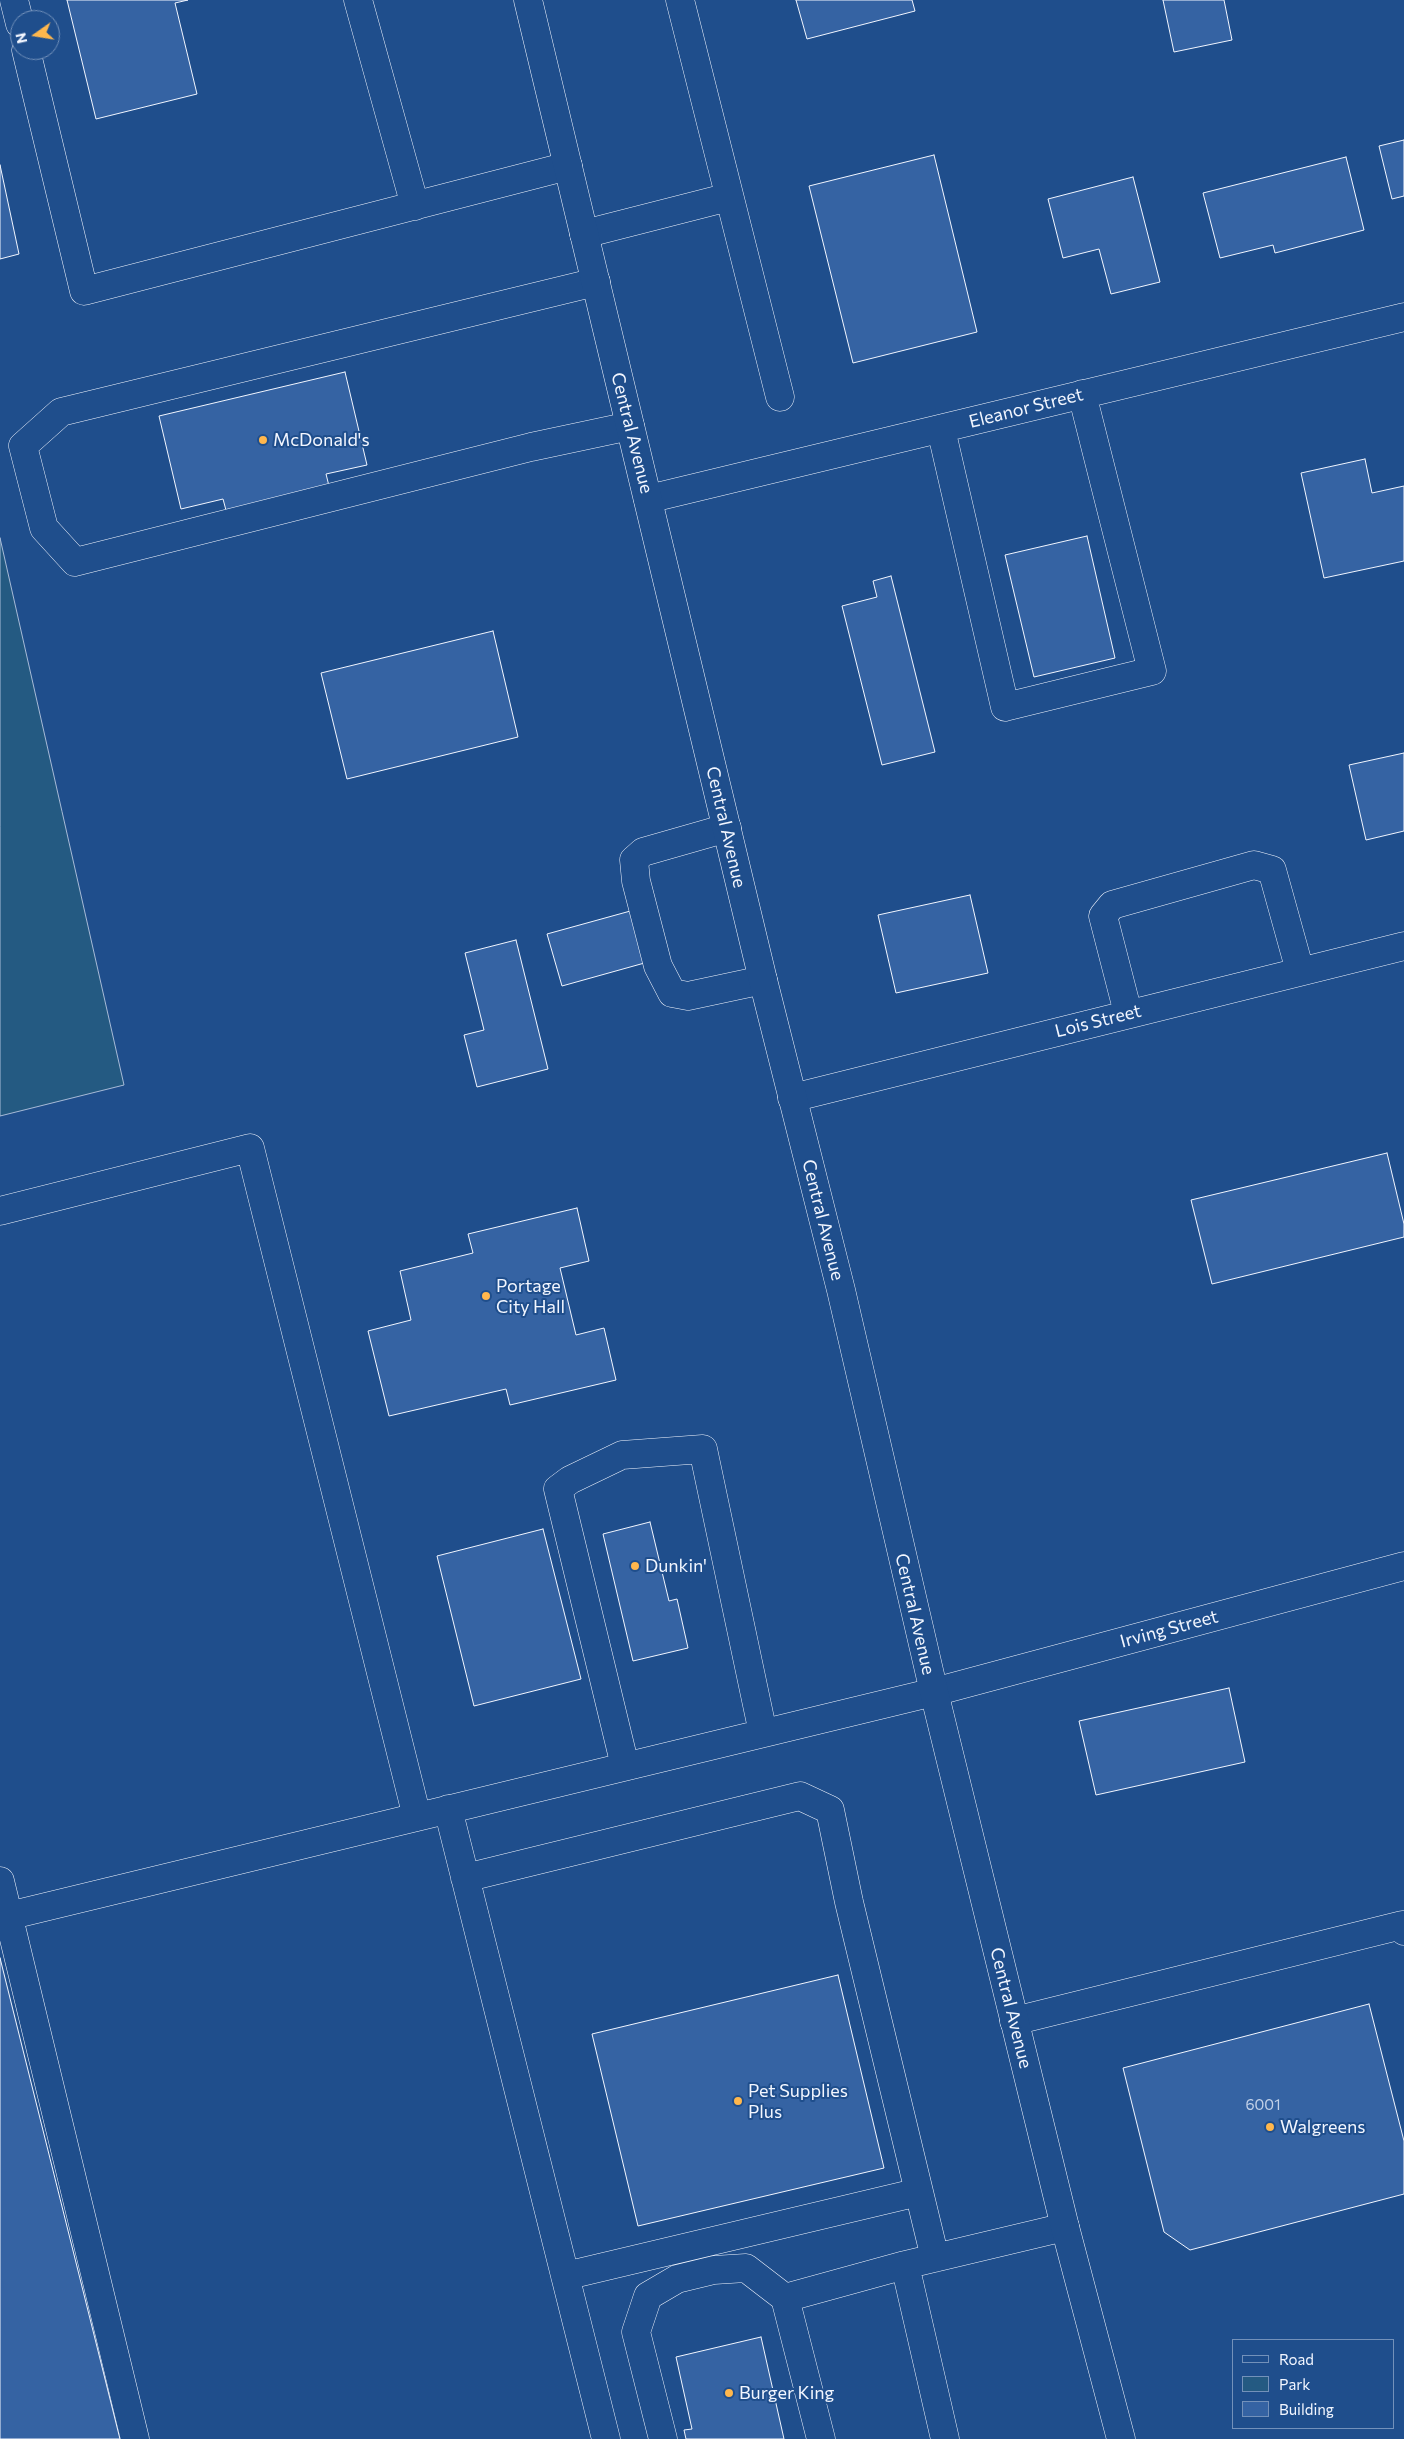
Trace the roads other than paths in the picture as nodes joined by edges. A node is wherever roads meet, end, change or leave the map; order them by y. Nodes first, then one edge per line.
1 (358, 0) edge
2 (528, 0) edge
3 (680, 0) edge
4 (28, 60) edge
5 (568, 166) junction
6 (729, 197) junction
7 (415, 206) junction
8 (584, 234) junction
9 (596, 282) junction
10 (1404, 317) edge
11 (1082, 394) junction
12 (780, 397) dead end
13 (630, 426) junction
14 (941, 428) junction
15 (648, 499) junction
16 (727, 828) junction
17 (1404, 946) edge
18 (1300, 971) junction
19 (763, 980) junction
20 (1128, 1013) junction
21 (792, 1098) junction
22 (0, 1211) edge
23 (1404, 1566) edge
24 (934, 1692) junction
25 (763, 1733) junction
26 (625, 1766) junction
27 (448, 1809) junction
28 (417, 1817) junction
29 (465, 1878) junction
30 (0, 1881) edge
31 (8, 1916) junction
32 (1403, 1927) edge
33 (1014, 2021) junction
34 (919, 2192) junction
35 (1065, 2228) junction
36 (935, 2258) junction
37 (905, 2265) junction
38 (565, 2276) junction
39 (785, 2298) junction
40 (135, 2439) edge
41 (606, 2439) edge
42 (663, 2439) edge
43 (820, 2439) edge
44 (946, 2439) edge
45 (1121, 2439) edge

1 - 7 main road
2 - 5 main road, Central Avenue
3 - 6 main road
4 - 7 main road
5 - 7 main road
5 - 8 main road, Central Avenue
6 - 8 main road
6 - 12 main road
8 - 9 main road, Central Avenue
9 - 13 main road, Central Avenue
9 - 13 main road
10 - 11 main road, Eleanor Street
11 - 14 main road, Eleanor Street
11 - 14 main road
13 - 15 main road, Central Avenue
14 - 15 main road, Eleanor Street
15 - 16 main road, Central Avenue
16 - 19 main road, Central Avenue
16 - 19 main road
17 - 18 main road, Lois Street
18 - 20 main road, Lois Street
18 - 20 main road
19 - 21 main road, Central Avenue
20 - 21 main road, Lois Street
21 - 24 main road, Central Avenue
22 - 28 main road
23 - 24 main road, Irving Street
24 - 25 main road, Irving Street
24 - 33 main road, Central Avenue
25 - 26 main road, Irving Street
25 - 26 main road
26 - 27 main road, Irving Street
27 - 28 main road, Irving Street
27 - 29 main road
28 - 31 main road, Irving Street
29 - 34 main road
29 - 38 main road
30 - 31 main road
31 - 40 main road
32 - 33 main road
33 - 35 main road, Central Avenue
34 - 36 main road
34 - 38 main road
35 - 36 main road
35 - 45 main road, Central Avenue
36 - 37 main road
37 - 39 main road
37 - 44 main road
38 - 41 main road
39 - 42 main road
39 - 43 main road

